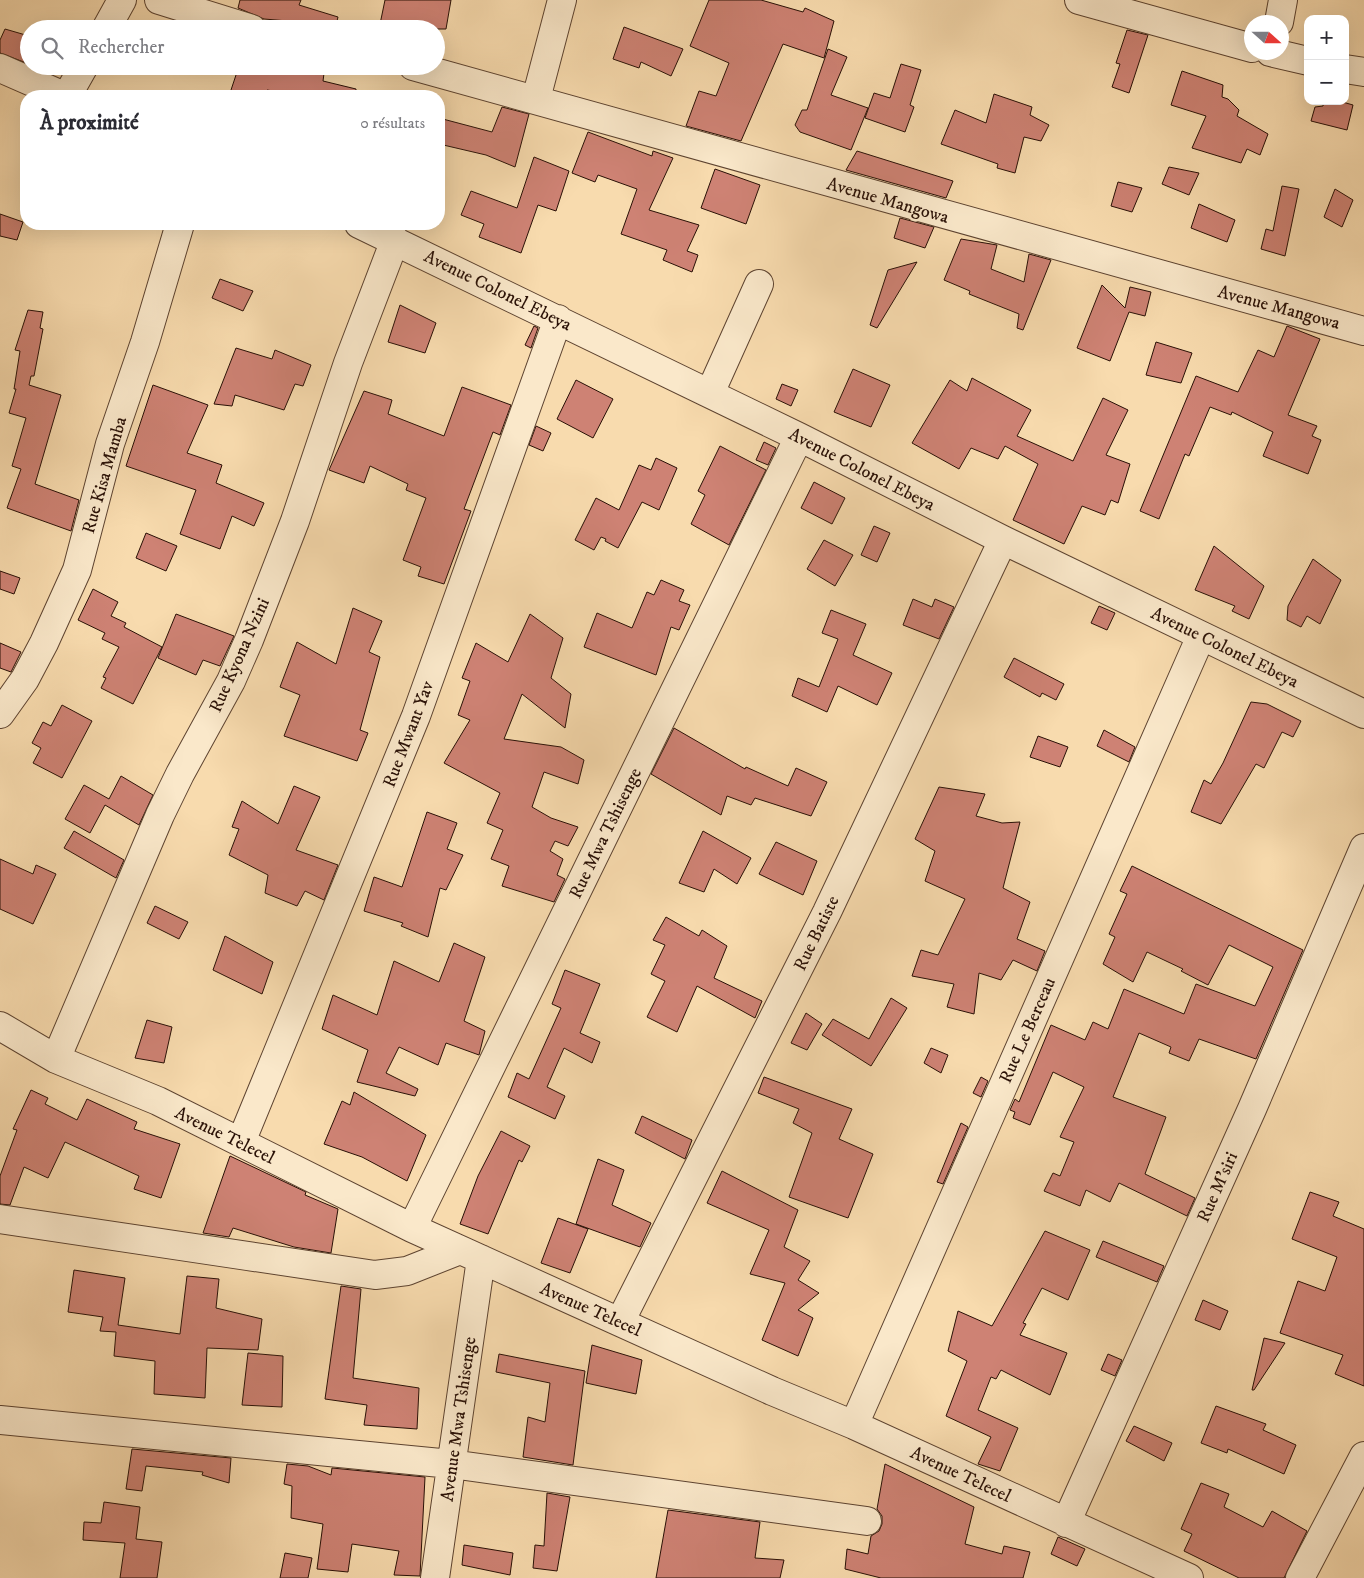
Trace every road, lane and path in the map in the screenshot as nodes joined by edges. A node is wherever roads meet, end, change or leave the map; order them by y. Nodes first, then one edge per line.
1 (122, 0) edge
2 (159, 0) edge
3 (562, 0) edge
4 (1079, 0) edge
5 (1284, 0) edge
6 (1281, 15) edge
7 (111, 20) edge
8 (223, 20) edge
9 (1244, 46) edge
10 (1289, 57) edge
11 (1304, 60) edge
12 (1349, 70) edge
13 (1364, 72) edge
14 (1, 74) edge
15 (79, 75) edge
16 (445, 75) edge
17 (48, 90) edge
18 (70, 90) edge
19 (536, 100) junction
20 (178, 230) edge
21 (372, 230) edge
22 (395, 240) junction
23 (759, 284) dead end
24 (558, 319) junction
25 (1364, 331) edge
26 (710, 394) junction
27 (799, 437) junction
28 (1002, 540) junction
29 (1201, 636) junction
30 (0, 714) edge
31 (1364, 714) edge
32 (1364, 848) edge
33 (0, 1026) edge
34 (56, 1059) junction
35 (241, 1142) junction
36 (0, 1219) edge
37 (412, 1228) junction
38 (471, 1254) junction
39 (620, 1322) junction
40 (0, 1420) edge
41 (854, 1425) junction
42 (1364, 1456) edge
43 (451, 1464) junction
44 (867, 1521) dead end
45 (1066, 1523) junction
46 (435, 1578) edge
47 (1189, 1578) edge
48 (1300, 1578) edge

1 - 7 street
2 - 8 street
3 - 19 street
4 - 9 street
5 - 6 street
10 - 11 street
12 - 13 street
14 - 17 street
15 - 18 street
16 - 19 street, Avenue Mangowa
19 - 25 street, Avenue Mangowa
20 - 30 street, Rue Kisa Mamba
21 - 22 street, Avenue Colonel Ebeya
22 - 24 street, Avenue Colonel Ebeya
22 - 34 street, Rue Kyona Nzini
23 - 26 street
24 - 26 street, Avenue Colonel Ebeya
24 - 35 street, Rue Mwant Yav
26 - 27 street, Avenue Colonel Ebeya
27 - 28 street, Avenue Colonel Ebeya
27 - 37 street, Rue Mwa Tshisenge
28 - 29 street, Avenue Colonel Ebeya
28 - 39 street, Rue Batiste
29 - 31 street, Avenue Colonel Ebeya
29 - 41 street, Rue Le Berceau
32 - 45 street, Rue M'siri
33 - 34 street, Avenue Telecel
34 - 35 street, Avenue Telecel
35 - 37 street, Avenue Telecel
36 - 38 street
37 - 38 street, Avenue Telecel
38 - 39 street, Avenue Telecel
38 - 43 street, Avenue Mwa Tshisenge
39 - 41 street, Avenue Telecel
40 - 43 street
41 - 45 street, Avenue Telecel
42 - 48 street
43 - 44 street
43 - 46 street, Avenue Mwa Tshisenge
45 - 47 street, Avenue Telecel

